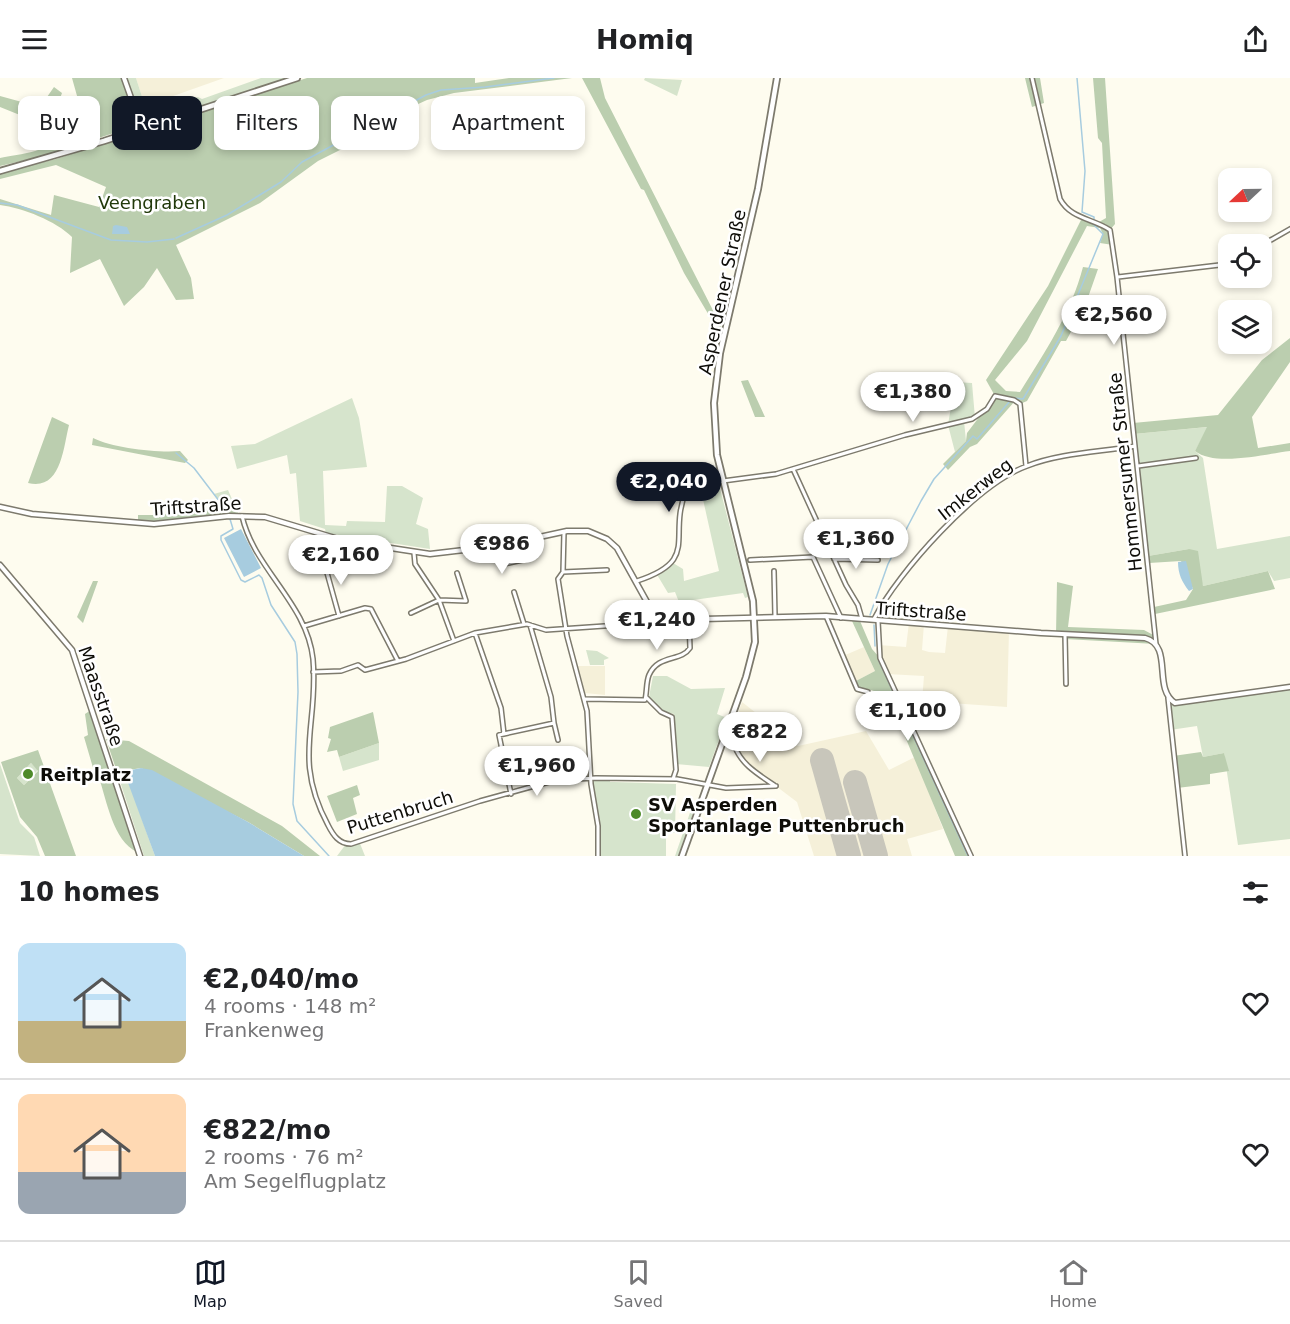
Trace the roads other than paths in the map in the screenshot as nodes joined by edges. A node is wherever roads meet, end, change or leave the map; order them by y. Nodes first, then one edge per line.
1 (124, 78) edge
2 (297, 78) edge
3 (777, 78) edge
4 (1032, 78) edge
5 (130, 96) edge
6 (202, 109) edge
7 (112, 138) edge
8 (0, 171) edge
9 (1290, 229) edge
10 (1272, 239) edge
11 (1218, 265) edge
12 (1118, 277) junction
13 (1135, 446) junction
14 (1196, 458) dead end
15 (1026, 466) junction
16 (1138, 466) junction
17 (793, 469) junction
18 (723, 481) junction
19 (0, 507) edge
20 (242, 516) junction
21 (564, 532) junction
22 (498, 546) junction
23 (414, 552) junction
24 (527, 559) dead end
25 (834, 559) junction
26 (750, 560) dead end
27 (878, 560) dead end
28 (324, 562) dead end
29 (0, 565) edge
30 (607, 570) dead end
31 (774, 571) dead end
32 (563, 572) junction
33 (457, 573) dead end
34 (636, 581) junction
35 (514, 592) dead end
36 (439, 600) junction
37 (411, 613) dead end
38 (339, 616) junction
39 (775, 616) junction
40 (826, 616) junction
41 (657, 617) junction
42 (755, 617) junction
43 (841, 618) junction
44 (689, 620) junction
45 (862, 620) junction
46 (875, 621) junction
47 (524, 624) junction
48 (530, 625) junction
49 (304, 626) junction
50 (566, 629) junction
51 (476, 633) junction
52 (1065, 635) junction
53 (454, 641) junction
54 (1156, 644) junction
55 (398, 661) junction
56 (313, 672) junction
57 (1066, 684) dead end
58 (1290, 687) edge
59 (868, 692) dead end
60 (646, 697) junction
61 (1168, 698) junction
62 (585, 699) junction
63 (554, 723) junction
64 (504, 734) junction
65 (558, 741) dead end
66 (735, 747) dead end
67 (504, 761) junction
68 (591, 778) junction
69 (674, 779) junction
70 (556, 780) junction
71 (708, 784) junction
72 (511, 794) junction
73 (140, 856) edge
74 (598, 856) edge
75 (682, 856) edge
76 (971, 856) edge
77 (1185, 856) edge

1 - 5 street
2 - 6 main road
3 - 18 main road, Asperdener Straße
4 - 12 street, Hommersumer Straße
7 - 8 main road
9 - 10 street
11 - 12 street
12 - 13 street, Hommersumer Straße
13 - 15 street, Imkerweg
13 - 16 street, Hommersumer Straße
14 - 16 street
15 - 17 street
15 - 46 street, Imkerweg
16 - 54 street, Hommersumer Straße
17 - 18 street
17 - 25 street
18 - 34 street
18 - 42 main road, Asperdener Straße
19 - 20 street, Triftstraße
20 - 23 street, Triftstraße
20 - 49 street, Puttenbruch
21 - 22 street, Triftstraße
21 - 32 street
21 - 34 street, Triftstraße
22 - 23 street, Triftstraße
22 - 24 street
23 - 36 street
25 - 27 street
25 - 45 street
26 - 43 street
28 - 38 street
29 - 73 street, Maasstraße
30 - 32 street
31 - 39 street
32 - 50 street
33 - 36 street
34 - 41 street, Triftstraße
35 - 47 street
36 - 37 street
36 - 53 street
38 - 49 street
38 - 55 street
39 - 40 street, Triftstraße
39 - 42 street, Triftstraße
40 - 43 street, Triftstraße
40 - 59 street
41 - 44 street, Triftstraße
41 - 50 street
42 - 44 street, Triftstraße
42 - 71 main road, Asperdener Straße
43 - 45 street, Triftstraße
44 - 60 street
45 - 46 street, Triftstraße
46 - 52 street, Triftstraße
46 - 76 street
47 - 48 street
47 - 51 street
48 - 50 street
48 - 63 street
49 - 56 street, Puttenbruch
50 - 62 street
51 - 53 street
51 - 64 street
52 - 54 street, Triftstraße
52 - 57 street
53 - 55 street
54 - 61 street
55 - 56 street
56 - 72 street, Puttenbruch
58 - 61 street
60 - 62 street
60 - 69 street
61 - 77 street
62 - 68 street
63 - 64 street
63 - 65 street
64 - 67 street
66 - 71 street, Puttenbruch
67 - 70 street
67 - 72 street
68 - 69 street, Puttenbruch
68 - 70 street, Puttenbruch
68 - 74 street
69 - 71 street, Puttenbruch
70 - 72 street, Puttenbruch
71 - 75 main road, Asperdener Straße

